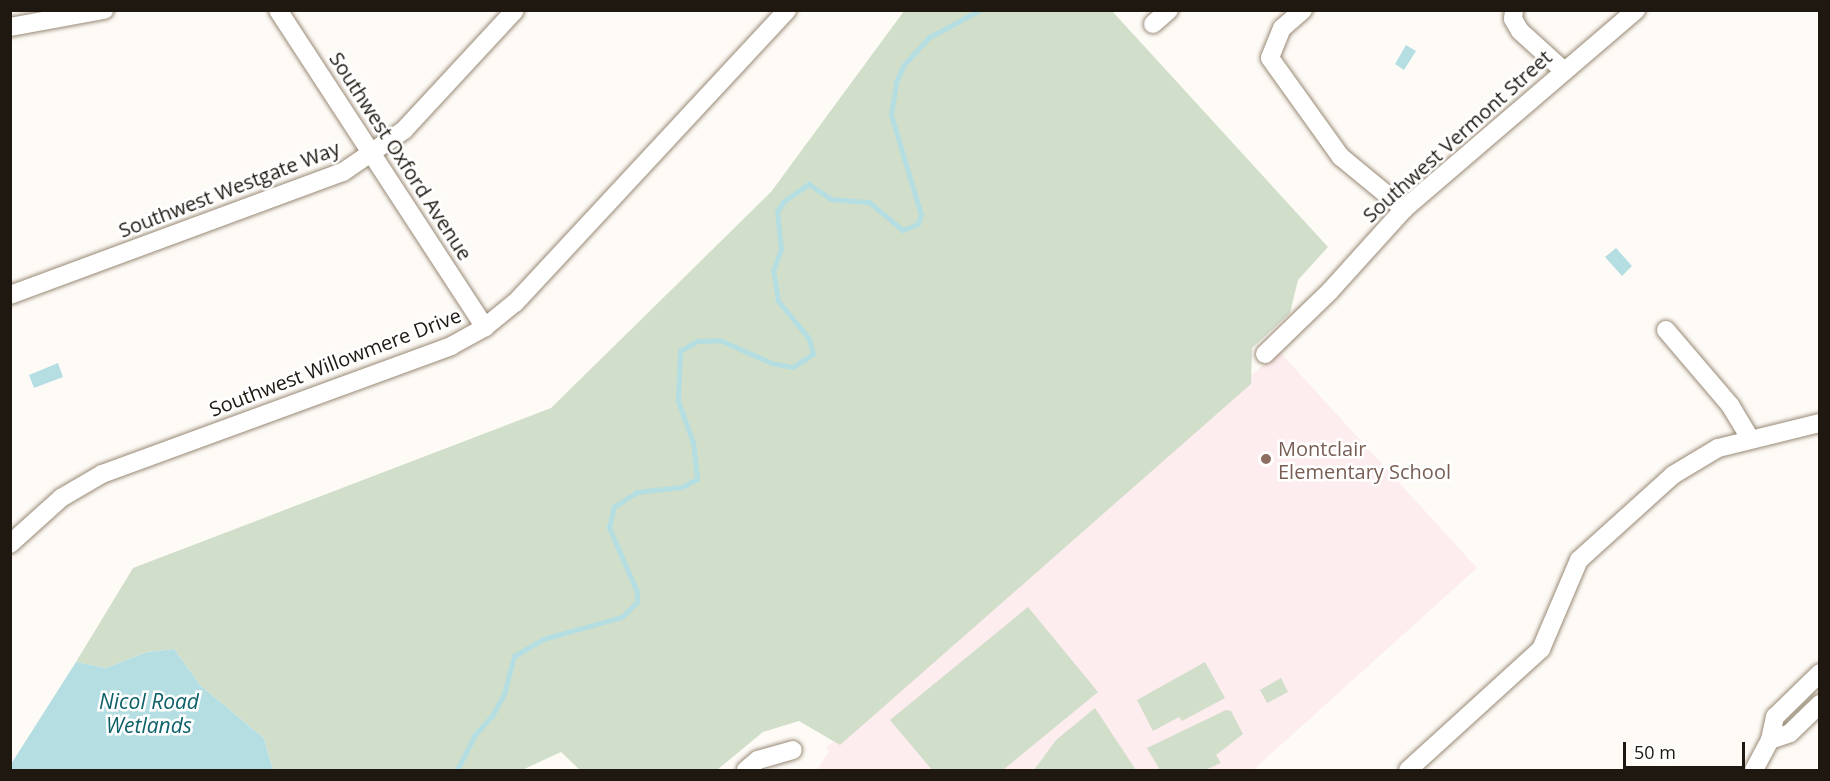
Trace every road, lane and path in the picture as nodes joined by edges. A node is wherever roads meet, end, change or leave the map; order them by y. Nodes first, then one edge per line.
1 (104, 10) edge
2 (278, 10) edge
3 (515, 10) edge
4 (787, 10) edge
5 (1169, 10) edge
6 (1304, 10) edge
7 (1514, 10) edge
8 (1636, 10) edge
9 (1153, 24) dead end
10 (10, 27) edge
11 (1563, 70) junction
12 (373, 154) junction
13 (1404, 209) junction
14 (10, 295) edge
15 (485, 327) junction
16 (1666, 330) dead end
17 (1265, 354) dead end
18 (1820, 423) edge
19 (1750, 438) junction
20 (10, 544) edge
21 (1820, 673) edge
22 (1820, 704) edge
23 (1770, 740) junction
24 (793, 750) dead end
25 (746, 771) edge
26 (1408, 771) edge
27 (1754, 771) edge

1 - 10 street
2 - 12 street, Southwest Oxford Avenue
3 - 12 street, Southwest Westgate Way
4 - 15 street, Southwest Willowmere Drive
5 - 9 street
6 - 13 street
7 - 11 street
8 - 11 street, Southwest Vermont Street
11 - 13 street, Southwest Vermont Street
12 - 14 street, Southwest Westgate Way
12 - 15 street, Southwest Oxford Avenue
13 - 17 street, Southwest Vermont Street
15 - 20 street, Southwest Willowmere Drive
16 - 19 street
18 - 19 street
19 - 26 street
21 - 23 street
22 - 23 street
23 - 27 street
24 - 25 street

